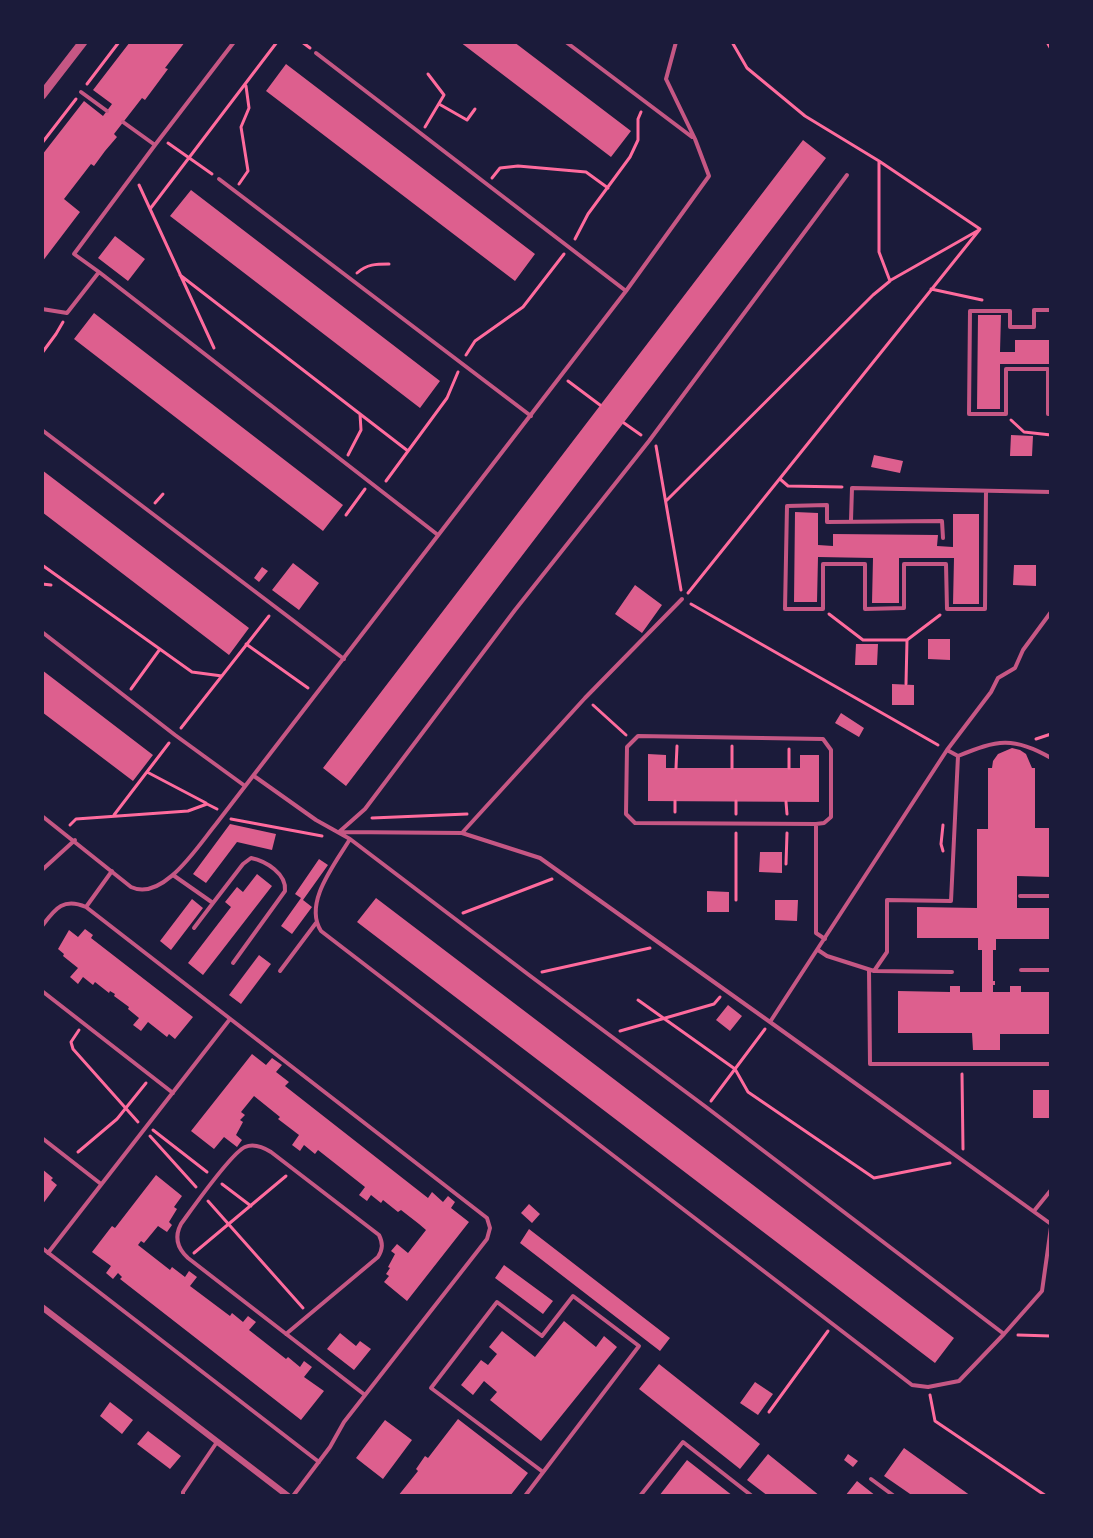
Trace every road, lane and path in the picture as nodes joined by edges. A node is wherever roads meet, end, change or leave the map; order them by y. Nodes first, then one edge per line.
1 (74, 42) edge
2 (83, 42) edge
3 (234, 42) edge
4 (278, 42) edge
5 (566, 42) edge
6 (676, 42) edge
7 (732, 42) edge
8 (1047, 42) edge
9 (1051, 50) edge
10 (316, 53) dead end
11 (428, 74) dead end
12 (58, 75) junction
13 (246, 84) junction
14 (81, 92) dead end
15 (42, 95) edge
16 (440, 104) junction
17 (646, 104) junction
18 (475, 109) dead end
19 (107, 111) dead end
20 (123, 122) dead end
21 (421, 133) junction
22 (161, 138) junction
23 (695, 139) junction
24 (155, 145) junction
25 (189, 158) junction
26 (879, 161) junction
27 (134, 174) junction
28 (847, 175) dead end
29 (219, 179) joint
30 (488, 184) junction
31 (608, 188) junction
32 (234, 190) junction
33 (150, 209) junction
34 (980, 230) junction
35 (569, 248) junction
36 (389, 264) dead end
37 (99, 273) junction
38 (180, 275) junction
39 (352, 279) junction
40 (890, 281) junction
41 (931, 289) junction
42 (626, 291) junction
43 (943, 292) dead end
44 (42, 309) edge
45 (1051, 310) edge
46 (67, 313) junction
47 (214, 348) dead end
48 (42, 352) edge
49 (460, 363) junction
50 (560, 376) junction
51 (600, 405) dead end
52 (360, 414) junction
53 (1006, 414) junction
54 (1051, 414) edge
55 (531, 416) junction
56 (624, 423) dead end
57 (42, 430) edge
58 (1051, 435) edge
59 (649, 441) junction
60 (658, 447) dead end
61 (408, 451) junction
62 (344, 462) junction
63 (780, 479) junction
64 (370, 482) junction
65 (852, 488) junction
66 (379, 490) junction
67 (986, 491) junction
68 (1051, 492) edge
69 (666, 501) junction
70 (346, 515) dead end
71 (851, 520) junction
72 (438, 535) junction
73 (943, 538) dead end
74 (42, 565) edge
75 (42, 584) edge
76 (51, 585) dead end
77 (682, 599) junction
78 (275, 608) junction
79 (823, 609) junction
80 (947, 609) junction
81 (1051, 612) edge
82 (42, 632) edge
83 (907, 640) junction
84 (246, 644) junction
85 (159, 649) junction
86 (344, 659) junction
87 (222, 676) junction
88 (138, 679) dead end
89 (906, 684) dead end
90 (317, 694) junction
91 (594, 706) dead end
92 (176, 735) junction
93 (677, 737) junction
94 (732, 737) junction
95 (789, 738) junction
96 (633, 741) junction
97 (947, 750) junction
98 (958, 756) junction
99 (1051, 758) edge
100 (676, 768) dead end
101 (732, 768) dead end
102 (789, 768) dead end
103 (147, 772) junction
104 (254, 776) junction
105 (245, 786) junction
106 (207, 804) junction
107 (218, 810) dead end
108 (114, 815) junction
109 (42, 816) edge
110 (230, 818) dead end
111 (736, 824) junction
112 (787, 824) junction
113 (816, 824) junction
114 (64, 832) junction
115 (338, 832) junction
116 (462, 833) junction
117 (350, 839) junction
118 (75, 840) junction
119 (786, 864) dead end
120 (42, 870) edge
121 (112, 871) junction
122 (173, 875) junction
123 (562, 875) junction
124 (1020, 896) dead end
125 (1051, 896) edge
126 (736, 900) dead end
127 (213, 903) junction
128 (86, 907) junction
129 (452, 917) junction
130 (316, 923) junction
131 (42, 926) edge
132 (194, 928) dead end
133 (825, 939) junction
134 (662, 945) junction
135 (818, 950) junction
136 (233, 963) dead end
137 (871, 970) junction
138 (1022, 970) dead end
139 (1051, 970) edge
140 (280, 971) dead end
141 (952, 972) dead end
142 (528, 975) junction
143 (725, 990) junction
144 (42, 991) edge
145 (638, 1000) dead end
146 (230, 1019) junction
147 (664, 1019) junction
148 (770, 1022) junction
149 (84, 1024) junction
150 (610, 1034) junction
151 (962, 1064) junction
152 (1051, 1064) edge
153 (735, 1069) junction
154 (152, 1076) junction
155 (173, 1093) junction
156 (706, 1107) junction
157 (126, 1109) junction
158 (146, 1127) junction
159 (42, 1138) edge
160 (86, 1146) dead end
161 (963, 1161) junction
162 (294, 1169) junction
163 (216, 1179) junction
164 (101, 1184) junction
165 (1051, 1190) edge
166 (203, 1195) junction
167 (251, 1206) junction
168 (1034, 1211) junction
169 (229, 1224) junction
170 (1051, 1226) edge
171 (42, 1248) edge
172 (48, 1253) junction
173 (188, 1258) junction
174 (42, 1306) edge
175 (309, 1315) junction
176 (833, 1324) junction
177 (286, 1334) junction
178 (1004, 1334) junction
179 (1051, 1336) edge
180 (928, 1387) junction
181 (365, 1395) junction
182 (769, 1412) dead end
183 (217, 1441) junction
184 (319, 1462) junction
185 (543, 1472) junction
186 (871, 1479) dead end
187 (182, 1494) edge
188 (288, 1496) edge
189 (293, 1496) edge
190 (525, 1496) edge
191 (640, 1496) edge
192 (752, 1496) edge
193 (894, 1496) edge
194 (1046, 1496) edge

1 - 12 street
2 - 12 street
3 - 22 lane
4 - 13 path
5 - 17 lane
6 - 23 lane
7 - 26 path
8 - 9 path
10 - 21 lane
11 - 16 path
12 - 15 street
13 - 25 path
13 - 32 path
14 - 19 lane
16 - 18 path
16 - 21 path
17 - 23 lane
17 - 31 path
20 - 24 lane
21 - 30 lane
22 - 24 lane
22 - 25 path
23 - 42 lane
24 - 27 lane
25 - 29 path
25 - 33 path
26 - 34 path
26 - 40 path
27 - 33 path
27 - 37 lane
28 - 59 lane
29 - 32 lane
30 - 31 path
30 - 35 lane
31 - 35 path
32 - 39 lane
33 - 38 path
34 - 40 path
34 - 41 path
35 - 42 lane
35 - 49 path
36 - 39 path
37 - 46 lane
37 - 62 lane
38 - 47 path
38 - 52 path
39 - 49 lane
40 - 69 path
41 - 43 path
41 - 63 path
42 - 50 lane
44 - 46 lane
45 - 53 lane
46 - 48 path
49 - 55 lane
49 - 61 path
50 - 51 path
50 - 55 lane
52 - 61 path
52 - 62 path
53 - 54 lane
53 - 58 path
55 - 72 lane
56 - 59 path
57 - 78 lane
59 - 115 lane
60 - 69 path
61 - 66 path
62 - 64 lane
63 - 65 path
63 - 77 path
64 - 66 lane
64 - 70 path
65 - 67 lane
65 - 71 lane
66 - 72 lane
67 - 68 lane
67 - 80 lane
69 - 77 path
71 - 73 lane
71 - 79 lane
72 - 86 lane
74 - 85 path
75 - 76 path
77 - 97 path
77 - 116 lane
78 - 84 path
78 - 86 lane
79 - 80 lane
79 - 83 path
80 - 83 path
81 - 97 lane
82 - 92 lane
83 - 89 path
84 - 87 path
84 - 90 path
85 - 87 path
85 - 88 path
86 - 90 lane
87 - 92 path
90 - 104 lane
91 - 96 path
92 - 103 path
92 - 105 lane
93 - 94 lane
93 - 96 lane
93 - 100 path
94 - 95 lane
94 - 101 path
95 - 102 path
95 - 113 lane
96 - 111 lane
97 - 98 lane
97 - 133 lane
98 - 99 lane
98 - 137 lane
103 - 106 path
103 - 108 path
104 - 105 lane
104 - 115 lane
105 - 122 lane
106 - 107 path
106 - 108 path
108 - 114 path
109 - 114 lane
110 - 115 path
111 - 112 lane
111 - 126 path
112 - 113 lane
112 - 119 path
113 - 133 lane
114 - 118 lane
115 - 116 lane
115 - 117 lane
116 - 123 lane
117 - 129 lane
117 - 130 lane
118 - 120 lane
118 - 121 lane
121 - 122 lane
121 - 128 lane
122 - 127 lane
123 - 129 path
123 - 134 lane
124 - 125 lane
127 - 132 lane
127 - 136 lane
128 - 131 lane
128 - 146 lane
129 - 142 lane
130 - 140 lane
130 - 176 lane
133 - 135 lane
134 - 142 path
134 - 143 lane
135 - 137 lane
135 - 148 lane
137 - 141 lane
137 - 151 lane
138 - 139 lane
142 - 150 lane
143 - 147 path
143 - 148 lane
144 - 149 lane
145 - 147 path
146 - 155 lane
146 - 181 lane
147 - 150 path
147 - 153 path
148 - 153 path
148 - 161 lane
149 - 154 lane
149 - 157 path
150 - 156 lane
151 - 152 lane
151 - 161 path
153 - 156 path
153 - 161 path
154 - 155 lane
154 - 157 path
155 - 158 lane
156 - 178 lane
157 - 158 path
157 - 160 path
158 - 163 path
158 - 164 lane
158 - 166 path
159 - 164 lane
161 - 168 lane
162 - 163 lane
162 - 167 path
162 - 175 lane
163 - 166 lane
163 - 167 path
164 - 172 lane
165 - 168 lane
166 - 169 path
166 - 173 lane
167 - 169 path
168 - 170 lane
169 - 173 path
169 - 175 path
170 - 178 lane
171 - 172 lane
172 - 184 lane
173 - 177 lane
174 - 183 street
175 - 177 lane
176 - 180 lane
176 - 182 path
177 - 181 lane
178 - 179 path
178 - 180 lane
180 - 194 path
181 - 184 lane
183 - 187 lane
183 - 188 street
184 - 189 lane
185 - 185 lane
185 - 190 lane
186 - 193 lane
191 - 192 lane

